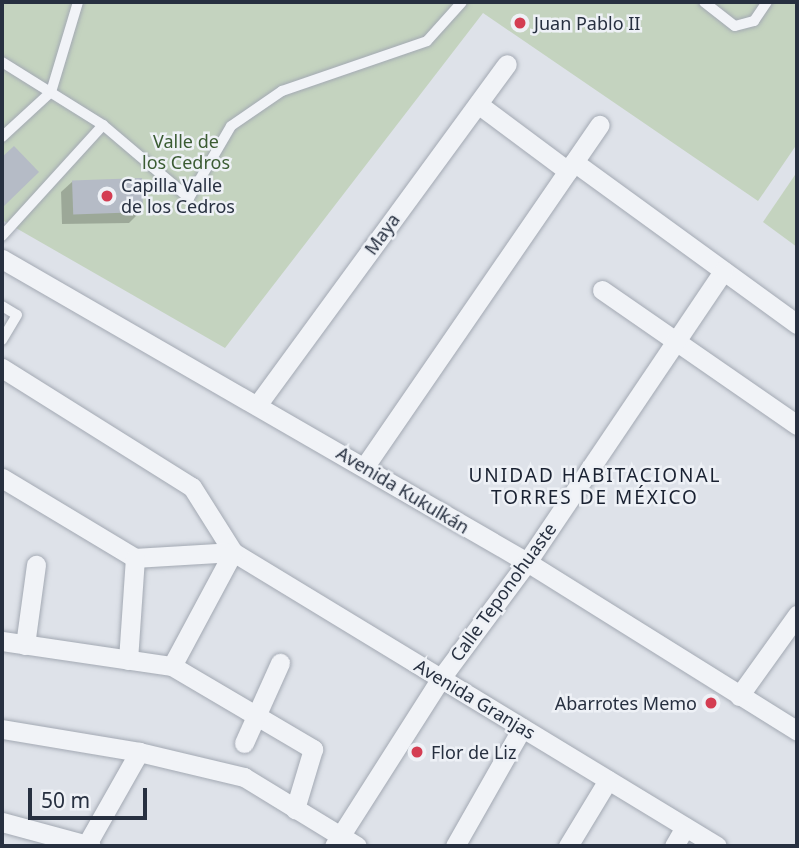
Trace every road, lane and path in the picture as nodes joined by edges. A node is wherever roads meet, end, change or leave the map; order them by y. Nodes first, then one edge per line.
1 (78, 2) edge
2 (461, 2) edge
3 (704, 2) edge
4 (767, 2) edge
5 (2, 62) edge
6 (507, 64) dead end
7 (51, 92) junction
8 (478, 104) junction
9 (103, 125) junction
10 (599, 125) dead end
11 (2, 137) edge
12 (571, 166) junction
13 (2, 236) edge
14 (2, 260) edge
15 (723, 271) junction
16 (602, 290) dead end
17 (2, 306) edge
18 (797, 324) edge
19 (2, 340) edge
20 (676, 340) junction
21 (2, 368) edge
22 (258, 404) junction
23 (797, 425) edge
24 (365, 466) junction
25 (2, 478) edge
26 (233, 552) junction
27 (135, 558) junction
28 (527, 562) junction
29 (36, 565) dead end
30 (797, 615) edge
31 (2, 641) edge
32 (25, 645) junction
33 (128, 660) junction
34 (280, 663) dead end
35 (172, 666) junction
36 (441, 678) junction
37 (739, 696) junction
38 (255, 715) junction
39 (522, 728) junction
40 (2, 729) edge
41 (797, 731) edge
42 (244, 743) dead end
43 (139, 752) junction
44 (608, 780) junction
45 (295, 809) junction
46 (2, 822) edge
47 (685, 827) junction
48 (344, 843) edge
49 (88, 846) edge
50 (456, 846) edge
51 (568, 846) edge
52 (674, 846) edge
53 (717, 846) edge

1 - 7 lane
2 - 9 lane
3 - 4 lane
5 - 7 lane
6 - 8 street, Maya
7 - 9 lane
7 - 11 lane
8 - 12 street
8 - 22 street, Maya
9 - 13 lane
10 - 12 street
12 - 15 street
12 - 24 street
14 - 22 street, Avenida Kukulkán
15 - 18 street
15 - 20 street, Calle Teponohuaste
16 - 20 street
17 - 19 lane
20 - 23 street
20 - 28 street, Calle Teponohuaste
21 - 26 street
22 - 24 street, Avenida Kukulkán
24 - 28 street, Avenida Kukulkán
25 - 27 street
26 - 27 street
26 - 35 street
26 - 36 street, Avenida Granjas
27 - 33 street
28 - 36 street, Calle Teponohuaste
28 - 37 street, Avenida Kukulkán
29 - 32 street
30 - 37 street
31 - 32 street
32 - 33 street
33 - 35 street
34 - 38 street
35 - 38 street
36 - 39 street, Avenida Granjas
36 - 48 street, Calle Teponohuaste
37 - 41 street, Avenida Kukulkán
38 - 42 street
38 - 45 street
39 - 44 street, Avenida Granjas
39 - 50 street
40 - 43 street
43 - 45 street
43 - 49 street
44 - 47 street, Avenida Granjas
44 - 51 street
45 - 48 street
46 - 49 street
47 - 52 street
47 - 53 street, Avenida Granjas

